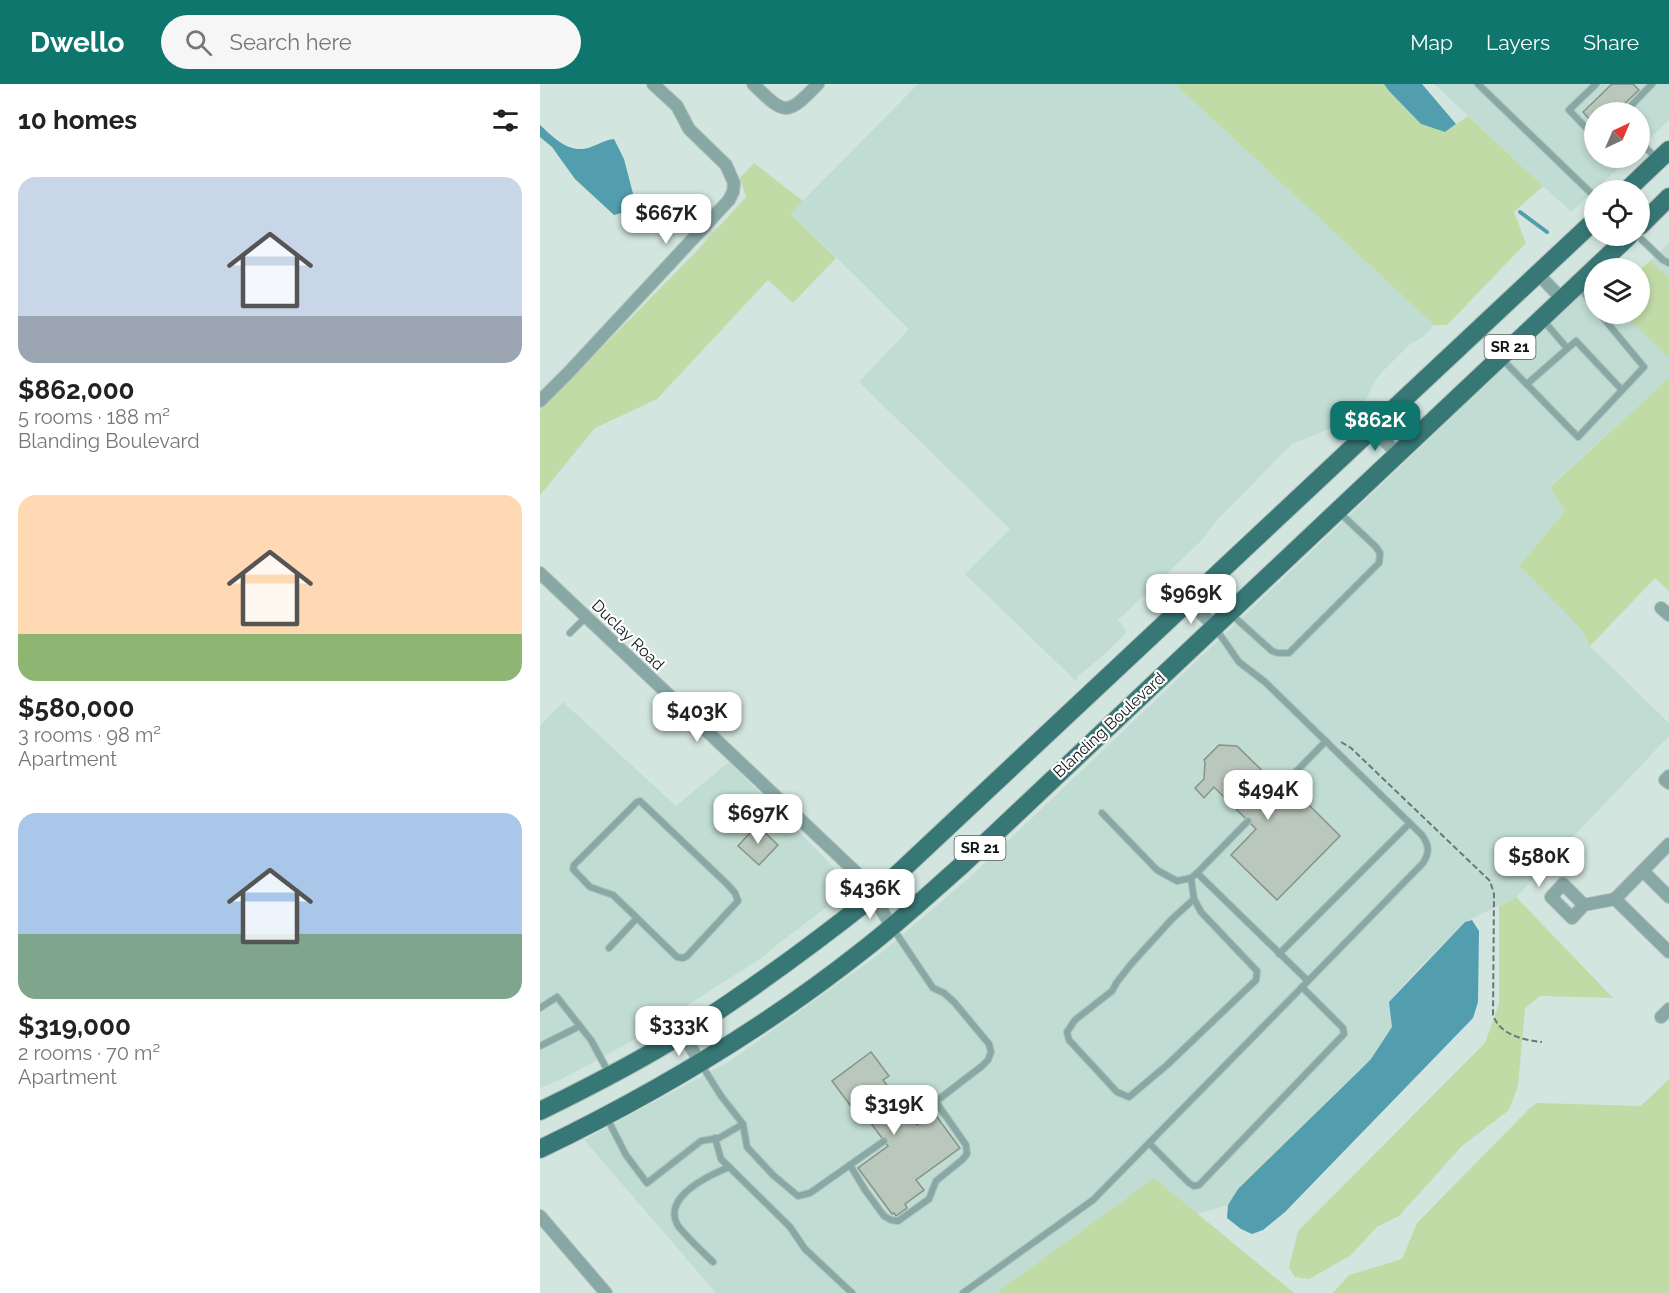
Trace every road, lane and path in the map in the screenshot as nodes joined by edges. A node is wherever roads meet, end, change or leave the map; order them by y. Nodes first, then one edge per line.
1 (653, 84) edge
2 (753, 84) edge
3 (818, 84) edge
4 (1478, 84) edge
5 (1596, 84) edge
6 (1652, 84) edge
7 (1635, 102) edge
8 (1584, 126) edge
9 (1650, 147) edge
10 (1664, 155) edge
11 (1638, 180) edge
12 (1584, 186) edge
13 (1669, 197) edge
14 (1650, 216) edge
15 (1584, 230) edge
16 (1618, 246) edge
17 (1648, 246) edge
18 (1669, 263) edge
19 (1538, 274) junction
20 (1577, 284) junction
21 (1584, 293) edge
22 (1562, 299) junction
23 (1541, 318) junction
24 (1608, 324) edge
25 (1568, 348) junction
26 (1500, 357) junction
27 (1526, 383) junction
28 (1622, 390) junction
29 (540, 401) edge
30 (1374, 429) junction
31 (1397, 454) junction
32 (1337, 511) junction
33 (542, 581) edge
34 (1190, 602) junction
35 (1229, 612) junction
36 (586, 617) junction
37 (1214, 626) junction
38 (570, 633) dead end
39 (1326, 741) junction
40 (1669, 776) edge
41 (1669, 783) edge
42 (1280, 788) dead end
43 (1102, 813) dead end
44 (1248, 820) dead end
45 (1409, 824) junction
46 (1669, 844) edge
47 (1643, 871) junction
48 (1197, 873) junction
49 (1191, 878) junction
50 (873, 897) junction
51 (1669, 897) edge
52 (1194, 898) junction
53 (1615, 899) junction
54 (1584, 905) dead end
55 (637, 918) junction
56 (892, 927) junction
57 (609, 948) dead end
58 (1669, 952) edge
59 (1280, 954) junction
60 (1308, 981) junction
61 (1302, 987) junction
62 (540, 1008) edge
63 (672, 1018) dead end
64 (669, 1020) dead end
65 (580, 1026) junction
66 (683, 1034) junction
67 (1542, 1042) dead end
68 (540, 1046) edge
69 (701, 1064) junction
70 (610, 1075) junction
71 (936, 1102) junction
72 (540, 1111) edge
73 (606, 1117) junction
74 (913, 1119) dead end
75 (743, 1124) junction
76 (715, 1138) junction
77 (884, 1141) dead end
78 (1149, 1143) junction
79 (540, 1149) edge
80 (850, 1165) junction
81 (729, 1167) junction
82 (540, 1216) edge
83 (712, 1262) dead end
84 (606, 1293) edge
85 (852, 1293) edge
86 (963, 1293) edge

1 - 29 street
2 - 3 street
4 - 12 lane
5 - 8 lane
6 - 7 lane
9 - 10 lane
10 - 11 main road
13 - 14 main road
15 - 19 main road, Blanding Boulevard / SR 21
16 - 20 main road, Blanding Boulevard / SR 21
17 - 18 lane
19 - 22 street
19 - 30 main road, Blanding Boulevard / SR 21
20 - 21 lane
20 - 22 main road, Blanding Boulevard / SR 21
22 - 23 main road, Blanding Boulevard / SR 21
23 - 25 lane
23 - 26 main road, Blanding Boulevard / SR 21
24 - 28 lane
25 - 27 lane
25 - 28 lane
26 - 27 lane
26 - 31 main road, Blanding Boulevard / SR 21
27 - 28 lane
30 - 31 street
30 - 34 main road, Blanding Boulevard / SR 21
31 - 32 main road, Blanding Boulevard / SR 21
32 - 35 main road, Blanding Boulevard / SR 21
32 - 35 lane
33 - 36 street, Duclay Road
34 - 37 street
34 - 50 main road, Blanding Boulevard / SR 21
35 - 37 main road, Blanding Boulevard / SR 21
36 - 38 lane
36 - 50 street, Duclay Road
37 - 39 lane
37 - 56 main road, Blanding Boulevard / SR 21
39 - 42 lane
39 - 45 lane
39 - 67 path
40 - 41 street
43 - 49 lane
44 - 48 lane
45 - 59 lane
45 - 60 lane
46 - 47 street
47 - 51 street
47 - 53 street
48 - 49 lane
48 - 59 lane
49 - 52 lane
50 - 56 street, Duclay Road
50 - 66 main road, Blanding Boulevard / SR 21
52 - 52 lane
53 - 54 street
53 - 58 street
55 - 55 lane
55 - 57 lane
56 - 69 main road, Blanding Boulevard / SR 21
56 - 71 lane
59 - 60 lane
60 - 61 lane
61 - 78 lane
61 - 78 lane
62 - 65 lane
63 - 64 path
65 - 68 lane
65 - 70 lane
66 - 69 street
66 - 70 main road, Blanding Boulevard / SR 21
69 - 73 main road, Blanding Boulevard / SR 21
69 - 75 lane
70 - 72 main road, Blanding Boulevard / SR 21
71 - 74 lane
71 - 80 lane
73 - 76 lane
73 - 79 main road, Blanding Boulevard / SR 21
75 - 76 lane
75 - 80 lane
76 - 81 lane
77 - 80 lane
78 - 86 lane
81 - 83 lane
81 - 85 lane
82 - 84 street

